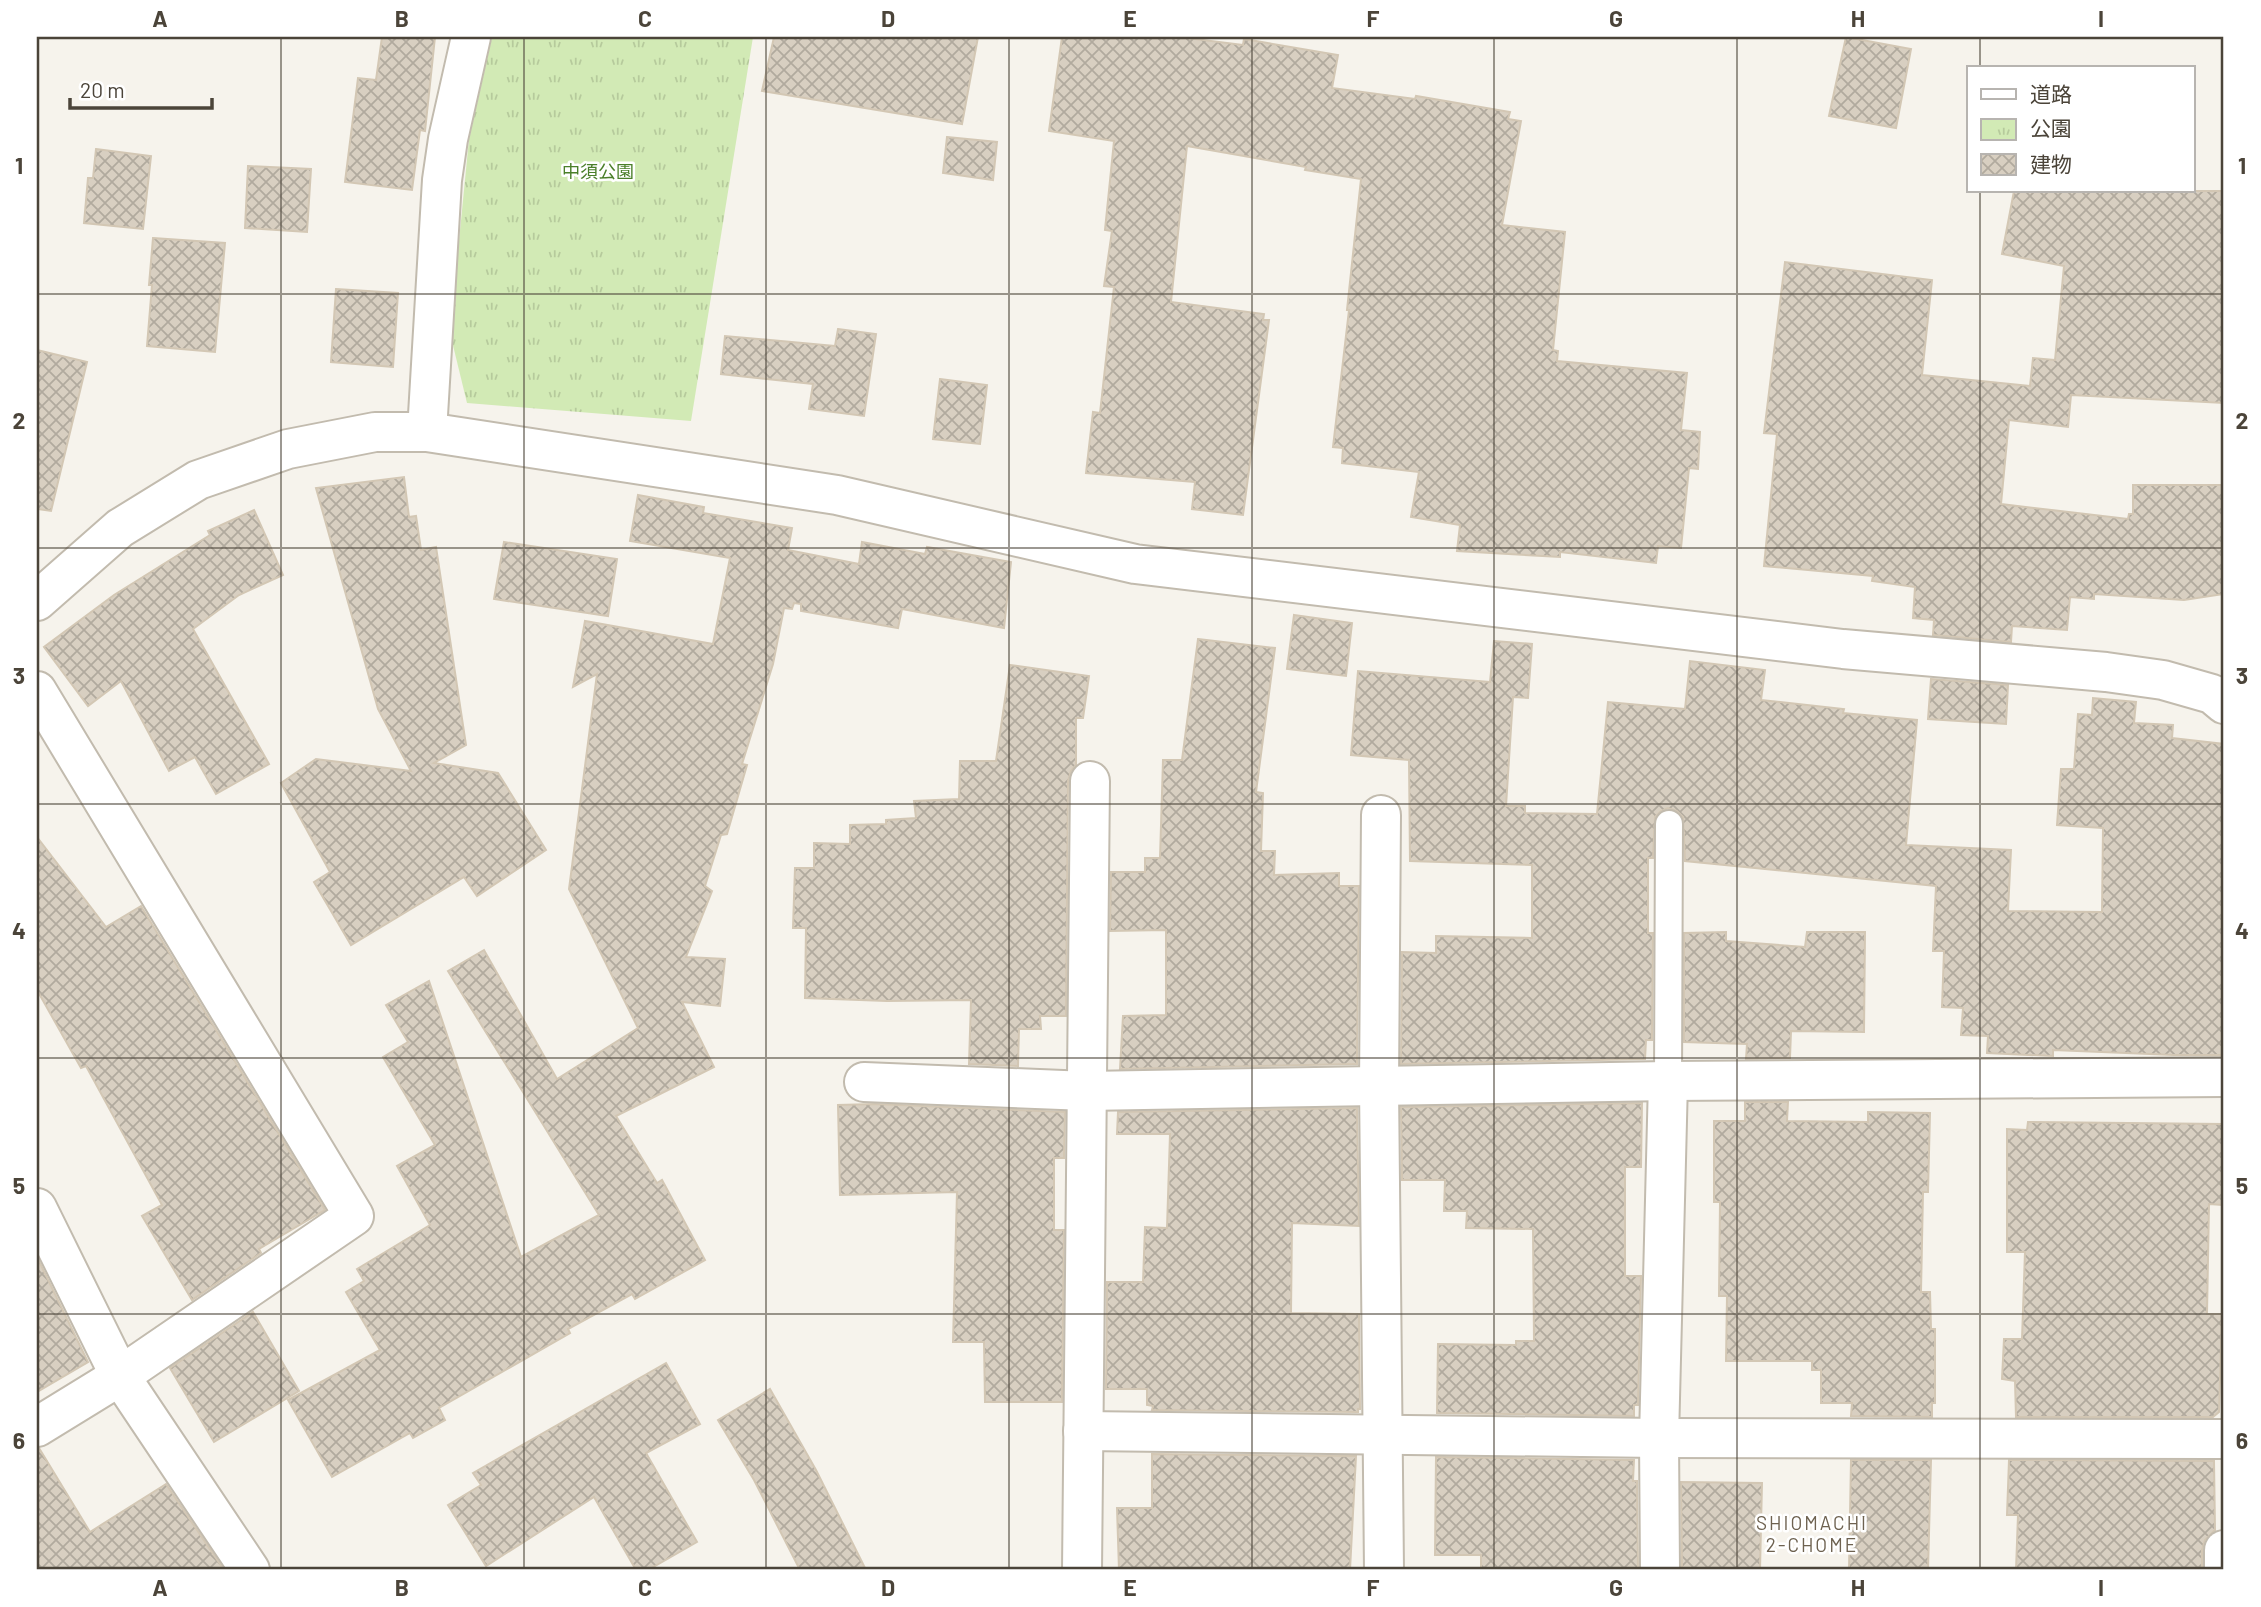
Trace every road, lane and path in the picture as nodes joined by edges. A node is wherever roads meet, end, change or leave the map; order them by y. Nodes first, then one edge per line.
1 (471, 37) edge
2 (427, 432) junction
3 (37, 601) edge
4 (37, 691) edge
5 (2224, 704) edge
6 (1090, 781) dead end
7 (1381, 815) dead end
8 (1669, 824) dead end
9 (2224, 1077) edge
10 (1668, 1081) junction
11 (864, 1082) dead end
12 (1379, 1086) junction
13 (1087, 1091) junction
14 (37, 1208) edge
15 (120, 1376) junction
16 (37, 1427) edge
17 (1083, 1431) junction
18 (1381, 1434) junction
19 (1660, 1438) junction
20 (2224, 1439) edge
21 (2224, 1550) edge
22 (250, 1570) edge
23 (1082, 1570) edge
24 (1384, 1570) edge
25 (1660, 1570) edge
26 (2224, 1570) edge

1 - 2 street
2 - 3 street
2 - 5 street
4 - 15 street
6 - 13 street
7 - 12 street
8 - 10 lane
9 - 10 street
10 - 12 street
10 - 19 street
11 - 13 street
12 - 13 street
12 - 18 street
13 - 17 street
14 - 15 street
15 - 16 street
15 - 22 street
17 - 18 street
17 - 23 street
18 - 19 street
18 - 24 street
19 - 20 street
19 - 25 street
21 - 26 street

